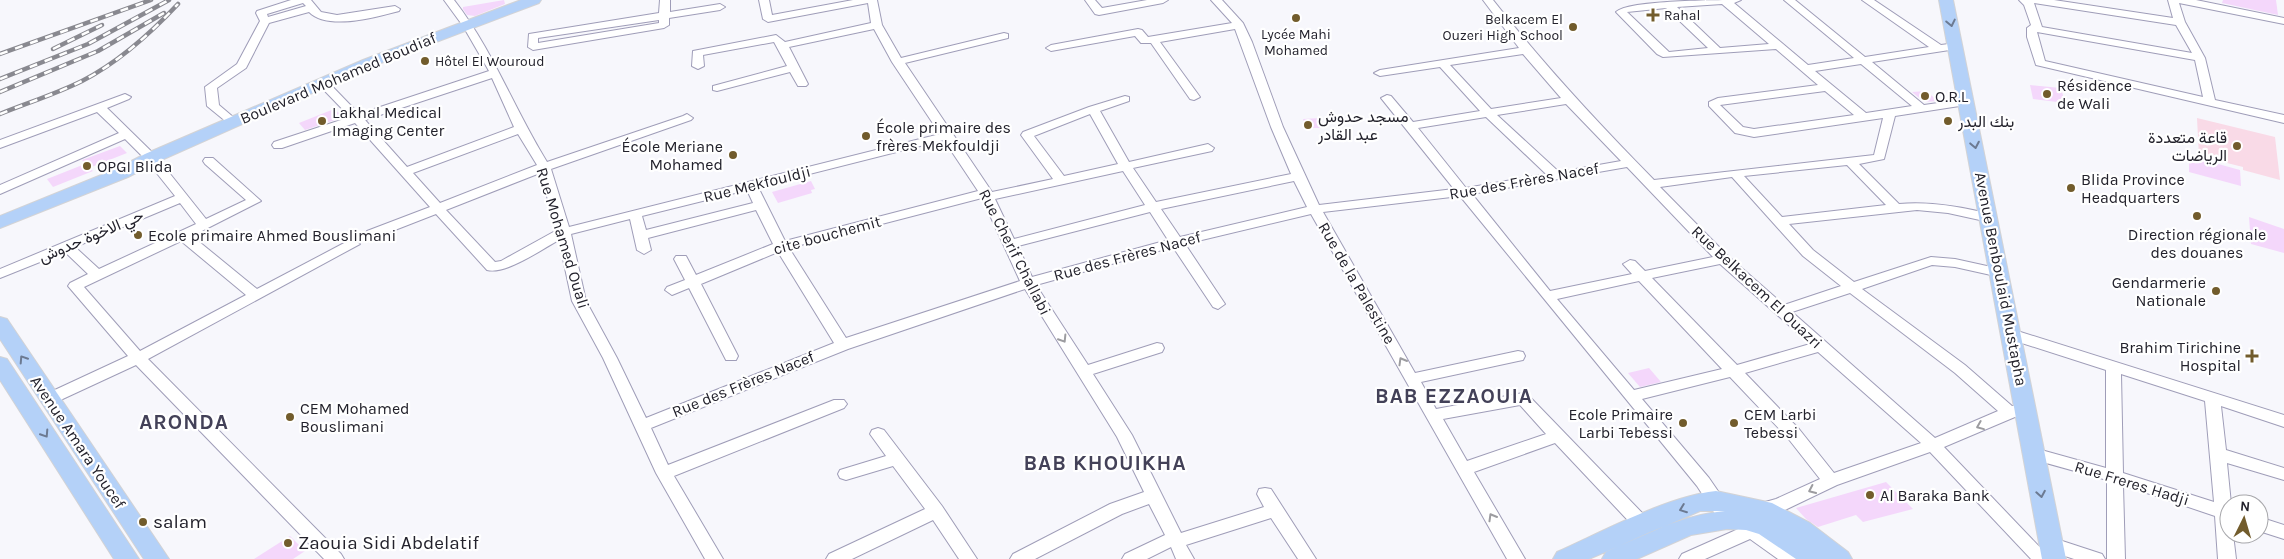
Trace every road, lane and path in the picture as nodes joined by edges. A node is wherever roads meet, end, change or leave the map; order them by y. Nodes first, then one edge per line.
1 (301, 0) edge
2 (449, 0) edge
3 (764, 0) edge
4 (870, 0) edge
5 (1090, 0) edge
6 (1163, 0) edge
7 (1216, 0) edge
8 (1488, 0) edge
9 (1731, 0) edge
10 (1789, 0) edge
11 (1867, 0) edge
12 (1946, 0) edge
13 (2024, 0) edge
14 (2033, 0) edge
15 (2173, 0) edge
16 (2181, 0) edge
17 (523, 2) edge
18 (309, 4) edge
19 (1668, 5) junction
20 (2093, 5) edge
21 (720, 7) dead end
22 (395, 9) dead end
23 (664, 15) edge
24 (264, 21) junction
25 (2284, 21) edge
26 (2180, 22) junction
27 (468, 25) junction
28 (877, 25) junction
29 (1239, 26) junction
30 (2038, 29) junction
31 (1004, 36) dead end
32 (1154, 40) junction
33 (784, 45) junction
34 (1780, 46) junction
35 (1948, 47) junction
36 (1051, 48) dead end
37 (1526, 50) junction
38 (1717, 51) junction
39 (2200, 58) junction
40 (1864, 61) junction
41 (897, 62) junction
42 (1443, 64) junction
43 (698, 66) dead end
44 (792, 68) junction
45 (1806, 69) junction
46 (495, 73) junction
47 (1380, 74) dead end
48 (324, 84) junction
49 (802, 84) dead end
50 (1828, 87) junction
51 (717, 88) dead end
52 (126, 97) dead end
53 (1194, 98) dead end
54 (1387, 98) dead end
55 (1125, 100) dead end
56 (1569, 100) junction
57 (2210, 101) junction
58 (1966, 102) junction
59 (100, 108) junction
60 (1921, 108) junction
61 (1093, 109) junction
62 (1890, 112) junction
63 (1488, 113) junction
64 (1862, 116) junction
65 (357, 117) junction
66 (687, 118) dead end
67 (2284, 119) edge
68 (234, 122) junction
69 (1410, 126) junction
70 (521, 129) junction
71 (127, 134) junction
72 (949, 135) junction
73 (0, 144) edge
74 (278, 145) dead end
75 (1208, 148) dead end
76 (147, 159) junction
77 (209, 161) dead end
78 (1851, 162) junction
79 (1631, 163) junction
80 (1125, 165) junction
81 (544, 167) junction
82 (404, 172) junction
83 (1735, 173) junction
84 (1298, 176) junction
85 (1556, 176) junction
86 (1060, 180) junction
87 (1651, 184) junction
88 (751, 186) junction
89 (0, 190) edge
90 (1463, 192) junction
91 (987, 195) junction
92 (182, 198) junction
93 (760, 205) junction
94 (1153, 207) junction
95 (1896, 207) junction
96 (436, 209) junction
97 (1315, 209) junction
98 (0, 214) edge
99 (635, 215) junction
100 (1989, 218) junction
101 (1778, 221) junction
102 (0, 222) edge
103 (204, 225) junction
104 (564, 232) junction
105 (372, 234) dead end
106 (182, 235) junction
107 (640, 236) junction
108 (1176, 242) junction
109 (353, 244) dead end
110 (1011, 244) junction
111 (66, 246) junction
112 (781, 246) junction
113 (644, 250) dead end
114 (681, 259) dead end
115 (1723, 259) junction
116 (1630, 264) dead end
117 (2000, 273) junction
118 (0, 274) edge
119 (97, 275) junction
120 (1641, 275) junction
121 (695, 281) junction
122 (1028, 282) junction
123 (1850, 287) junction
124 (672, 290) dead end
125 (256, 295) junction
126 (1547, 296) junction
127 (1218, 304) dead end
128 (1780, 311) junction
129 (0, 324) edge
130 (2011, 334) junction
131 (842, 345) junction
132 (1820, 346) junction
133 (1157, 348) dead end
134 (731, 356) dead end
135 (1518, 356) dead end
136 (138, 358) junction
137 (0, 364) edge
138 (2114, 367) junction
139 (1735, 371) junction
140 (1084, 372) junction
141 (1412, 379) junction
142 (1631, 396) junction
143 (2212, 398) junction
144 (49, 399) junction
145 (839, 404) dead end
146 (29, 409) junction
147 (2018, 410) junction
148 (1434, 416) junction
149 (2284, 421) edge
150 (643, 425) junction
151 (878, 434) dead end
152 (1557, 436) junction
153 (1933, 445) junction
154 (2034, 454) junction
155 (2218, 454) junction
156 (896, 459) junction
157 (1464, 468) junction
158 (664, 473) junction
159 (846, 474) dead end
160 (2284, 474) edge
161 (2114, 476) junction
162 (1831, 481) junction
163 (1265, 494) dead end
164 (2223, 494) edge
165 (1155, 495) junction
166 (1721, 509) junction
167 (1275, 510) junction
168 (936, 511) junction
169 (2219, 511) edge
170 (1757, 521) junction
171 (1643, 525) junction
172 (2269, 527) edge
173 (2284, 532) edge
174 (1175, 540) junction
175 (2227, 544) edge
176 (859, 554) edge
177 (2049, 554) edge
178 (151, 557) edge
179 (127, 559) edge
180 (335, 559) edge
181 (714, 559) edge
182 (835, 559) edge
183 (968, 559) edge
184 (1019, 559) edge
185 (1131, 559) edge
186 (1185, 559) edge
187 (1307, 559) edge
188 (1516, 559) edge
189 (1565, 559) edge
190 (1614, 559) edge
191 (1688, 559) edge
192 (1791, 559) edge
193 (1813, 559) edge
194 (1840, 559) edge
195 (2096, 559) edge
196 (2116, 559) edge
197 (2228, 559) edge

1 - 24 street
2 - 27 street, Rue Mohamed Ouali
3 - 4 street
4 - 28 street, Rue Cherif Challabi
5 - 6 street
7 - 29 street, Rue de la Palestine
8 - 37 street, Rue Belkacem El Ouazri
9 - 19 street
9 - 34 street
10 - 40 street
11 - 35 street
12 -> 35 main road, Avenue Benboulaid Mustapha
13 - 30 street
14 - 20 street
15 - 26 street
16 - 25 street
17 - 27 main road, Boulevard Mohamed Boudiaf
18 - 22 street
18 - 24 street
19 - 38 street
19 - 38 street
20 - 26 street
21 - 23 street
23 - 23 street
24 - 68 street
26 - 39 street
27 - 46 street, Rue Mohamed Ouali
27 - 48 main road, Boulevard Mohamed Boudiaf
28 - 33 street
28 - 41 street, Rue Cherif Challabi
29 - 32 street
29 - 84 street, Rue de la Palestine
30 - 39 street
30 - 57 street
31 - 41 street
32 - 36 street
32 - 53 street
33 - 43 street
33 - 44 street
34 - 38 street
34 - 45 street
35 - 40 street
35 - 58 main road, Avenue Benboulaid Mustapha
37 - 42 street
37 - 56 street, Rue Belkacem El Ouazri
39 - 57 street
40 - 45 street
40 - 60 street
41 - 72 street, Rue Cherif Challabi
42 - 47 street
42 - 63 street
44 - 49 street
44 - 51 street
45 - 50 street
46 - 65 street
46 - 70 street, Rue Mohamed Ouali
48 - 65 street
48 - 68 main road, Boulevard Mohamed Boudiaf
50 - 64 street
50 - 64 street
52 - 59 street
54 - 69 street
55 - 61 street
56 - 63 street
56 - 79 street, Rue Belkacem El Ouazri
57 - 67 street
58 - 60 street
58 -> 100 main road, Avenue Benboulaid Mustapha
59 - 71 street
59 - 73 street
60 - 62 street
61 - 80 street
61 - 86 street
62 - 64 street
62 - 78 street
63 - 69 street
63 - 85 street
65 - 74 street
65 - 82 street
66 - 81 street
68 - 76 main road, Boulevard Mohamed Boudiaf
69 - 90 street
70 - 81 street, Rue Mohamed Ouali
70 - 82 street
71 - 76 street
71 - 89 street
72 - 88 street, Rue Mekfouldji
72 - 91 street, Rue Cherif Challabi
75 - 80 street, cite bouchemit
76 - 92 street
76 - 98 main road
76 - 102 main road
77 - 103 street
78 - 83 street
78 - 95 street
79 - 85 street, Rue des Frères Nacef
79 - 87 street, Rue Belkacem El Ouazri
80 - 86 street, cite bouchemit
80 - 94 street
81 - 96 street
81 - 104 street, Rue Mohamed Ouali
82 - 96 street
83 - 87 street
83 - 101 street
84 - 94 street
84 - 97 street, Rue de la Palestine
85 - 90 street, Rue des Frères Nacef
86 - 91 street, cite bouchemit
87 - 115 street, Rue Belkacem El Ouazri
88 - 93 street
88 - 99 street, Rue Mekfouldji
90 - 97 street, Rue des Frères Nacef
90 - 126 street
91 - 110 street, Rue Cherif Challabi
91 - 112 street, cite bouchemit
92 - 103 street
92 - 111 street, حي الاخوة حدوش
93 - 107 street
93 - 112 street
94 - 108 street
94 - 110 street
95 - 100 street
95 - 101 street
96 - 104 street
96 - 105 street
97 - 108 street, Rue des Frères Nacef
141 -> 97 street, Rue de la Palestine
99 - 104 street, Rue Mekfouldji
99 - 107 street
100 - 117 main road, Avenue Benboulaid Mustapha
101 - 123 street
103 - 106 street
104 - 150 street, Rue Mohamed Ouali
106 - 119 street
106 - 125 street
107 - 113 street
108 - 122 street, Rue des Frères Nacef
108 - 127 street
109 - 125 street
110 - 122 street, Rue Cherif Challabi
111 - 118 street, حي الاخوة حدوش
111 - 119 street
112 - 121 street, cite bouchemit
112 - 131 street
114 - 121 street
115 - 120 street
115 - 128 street, Rue Belkacem El Ouazri
116 - 120 street
117 - 123 street
117 - 130 main road, Avenue Benboulaid Mustapha
119 - 136 street
120 - 126 street
120 - 139 street
121 - 124 street, cite bouchemit
121 - 134 street
122 - 131 street, Rue des Frères Nacef
122 -> 140 street, Rue Cherif Challabi
123 - 128 street
123 - 147 street
125 - 136 street
126 - 142 street
128 - 132 street, Rue Belkacem El Ouazri
144 -> 129 main road, Avenue Amara Youcef
130 - 138 street
130 - 147 main road, Avenue Benboulaid Mustapha
131 - 150 street, Rue des Frères Nacef
132 - 139 street
132 - 153 street, Rue Belkacem El Ouazri
133 - 140 street
135 - 141 street
136 - 144 street
136 - 180 street
137 - 146 main road, Avenue Amara Youcef
138 - 143 street
138 - 161 street
139 - 142 street
139 - 162 street
140 - 165 street, Rue Cherif Challabi
141 - 148 street, Rue de la Palestine
142 - 166 street
143 - 149 street
143 - 155 street
144 - 146 main road
144 - 178 main road, Avenue Amara Youcef
145 - 158 street
146 -> 179 main road, Avenue Amara Youcef
147 -> 153 street
147 - 154 main road, Avenue Benboulaid Mustapha
148 - 152 street
148 - 157 street, Rue de la Palestine
150 - 158 street, Rue Mohamed Ouali
151 - 156 street
152 - 157 street
152 - 171 street
153 - 162 street
153 - 177 street, Rue Belkacem El Ouazri
154 - 161 street, Rue Freres Hadji
154 -> 177 main road, Avenue Benboulaid Mustapha
155 - 160 street
155 - 164 street
156 - 159 street
156 - 168 street
188 -> 157 street, Rue de la Palestine
158 - 181 street, Rue Mohamed Ouali
161 - 169 street, Rue Freres Hadji
161 - 196 street
162 -> 170 street
163 - 167 street
165 - 174 street, Rue Cherif Challabi
165 - 184 street
166 - 170 main road
166 -> 171 main road
166 - 190 main road
167 - 174 street
167 - 187 street
168 - 176 street
168 - 183 street
170 - 191 street
170 - 192 street
170 - 193 main road
170 - 194 main road
171 - 189 main road
172 - 173 street
174 - 185 street
174 - 186 street, Rue Cherif Challabi
175 - 197 street
176 - 182 street
177 - 195 street

